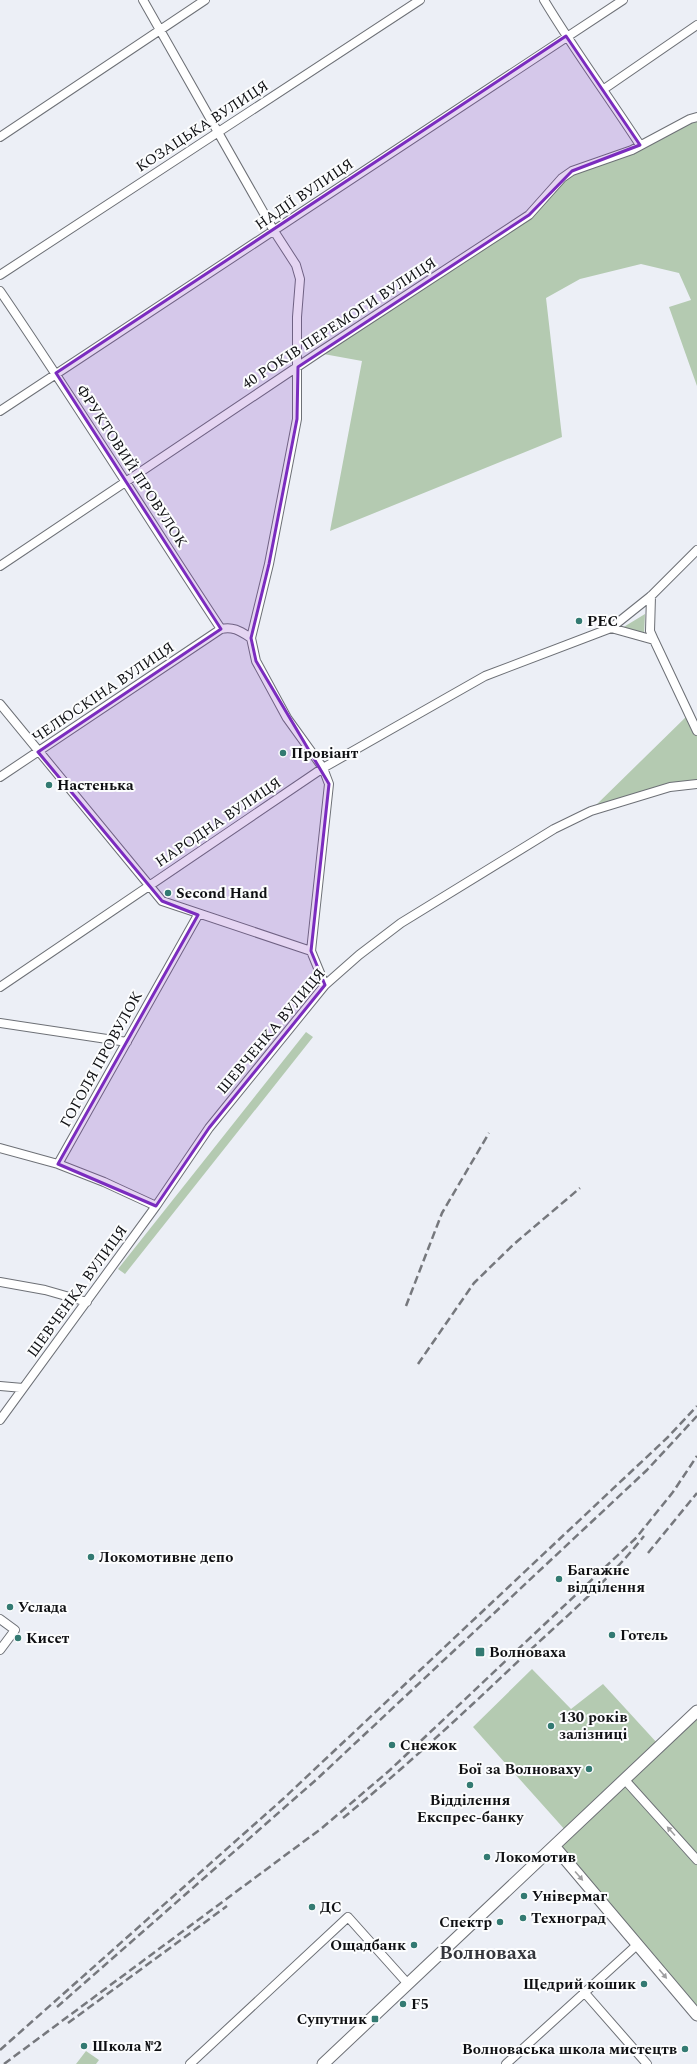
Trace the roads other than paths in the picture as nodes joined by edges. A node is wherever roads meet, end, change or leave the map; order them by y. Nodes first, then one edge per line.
1 (143, 0) edge
2 (205, 0) edge
3 (420, 0) edge
4 (544, 0) edge
5 (623, 0) edge
6 (697, 25) edge
7 (160, 30) junction
8 (566, 36) junction
9 (604, 89) junction
10 (697, 117) edge
11 (218, 132) junction
12 (0, 137) edge
13 (640, 145) junction
14 (274, 231) junction
15 (0, 275) edge
16 (0, 291) edge
17 (298, 367) junction
18 (56, 373) junction
19 (0, 411) edge
20 (124, 483) junction
21 (697, 550) edge
22 (0, 566) edge
23 (651, 596) junction
24 (611, 628) junction
25 (221, 629) junction
26 (250, 638) junction
27 (654, 640) junction
28 (0, 704) edge
29 (697, 731) edge
30 (38, 752) junction
31 (322, 768) junction
32 (0, 777) edge
33 (697, 784) edge
34 (149, 886) junction
35 (198, 915) junction
36 (311, 951) junction
37 (325, 985) junction
38 (0, 988) edge
39 (0, 1023) edge
40 (127, 1042) junction
41 (0, 1148) edge
42 (58, 1164) junction
43 (156, 1206) junction
44 (0, 1282) edge
45 (87, 1302) junction
46 (0, 1386) edge
47 (23, 1388) junction
48 (0, 1420) edge
49 (0, 1619) edge
50 (0, 1650) edge
51 (697, 1711) edge
52 (626, 1780) junction
53 (554, 1846) junction
54 (697, 1860) edge
55 (638, 1944) junction
56 (408, 1984) junction
57 (584, 1992) junction
58 (697, 2015) edge
59 (190, 2064) edge
60 (323, 2064) edge
61 (506, 2064) edge
62 (647, 2064) edge

1 - 7 street
2 - 7 street
3 - 11 street, КОЗАЦЬКА ВУЛИЦЯ
4 - 8 street
5 - 8 street, НАДІЇ ВУЛИЦЯ
6 - 9 street
7 - 11 street
7 - 12 street
8 - 9 street
8 - 14 street, НАДІЇ ВУЛИЦЯ
9 - 13 street
10 - 13 street, 40 РОКІВ ПЕРЕМОГИ ВУЛИЦЯ
11 - 14 street
11 - 15 street, КОЗАЦЬКА ВУЛИЦЯ
13 - 17 street, 40 РОКІВ ПЕРЕМОГИ ВУЛИЦЯ
14 - 17 street
14 - 18 street, НАДІЇ ВУЛИЦЯ
16 - 18 street, ФРУКТОВИЙ ПРОВУЛОК
17 - 20 street, 40 РОКІВ ПЕРЕМОГИ ВУЛИЦЯ
17 - 26 street
18 - 19 street, НАДІЇ ВУЛИЦЯ
18 - 20 street, ФРУКТОВИЙ ПРОВУЛОК
20 - 22 street, 40 РОКІВ ПЕРЕМОГИ ВУЛИЦЯ
20 - 25 street, ФРУКТОВИЙ ПРОВУЛОК
21 - 23 street, НАРОДНА ВУЛИЦЯ
23 - 24 street, НАРОДНА ВУЛИЦЯ
23 - 27 street
24 - 27 street
24 - 31 street, НАРОДНА ВУЛИЦЯ
25 - 26 street
25 - 30 street, ЧЕЛЮСКІНА ВУЛИЦЯ
26 - 31 street
27 - 29 street
28 - 30 street
30 - 32 street, ЧЕЛЮСКІНА ВУЛИЦЯ
30 - 34 street
31 - 34 street, НАРОДНА ВУЛИЦЯ
31 - 36 street
33 - 37 street, ШЕВЧЕНКА ВУЛИЦЯ
34 - 35 street
34 - 38 street, НАРОДНА ВУЛИЦЯ
35 - 36 street
35 - 40 street, ГОГОЛЯ ПРОВУЛОК
36 - 37 street
37 - 43 street, ШЕВЧЕНКА ВУЛИЦЯ
39 - 40 street
40 - 42 street, ГОГОЛЯ ПРОВУЛОК
41 - 42 street
42 - 43 street
43 - 45 street, ШЕВЧЕНКА ВУЛИЦЯ
44 - 45 street
45 - 47 street, ШЕВЧЕНКА ВУЛИЦЯ
46 - 47 street
47 - 48 street, ШЕВЧЕНКА ВУЛИЦЯ
49 - 50 street
51 - 52 main road
52 - 53 main road
54 -> 52 street
53 -> 55 main road
53 - 56 main road
55 - 57 street
55 -> 58 main road
56 - 59 street
56 - 60 main road
57 - 61 street
57 - 62 street

